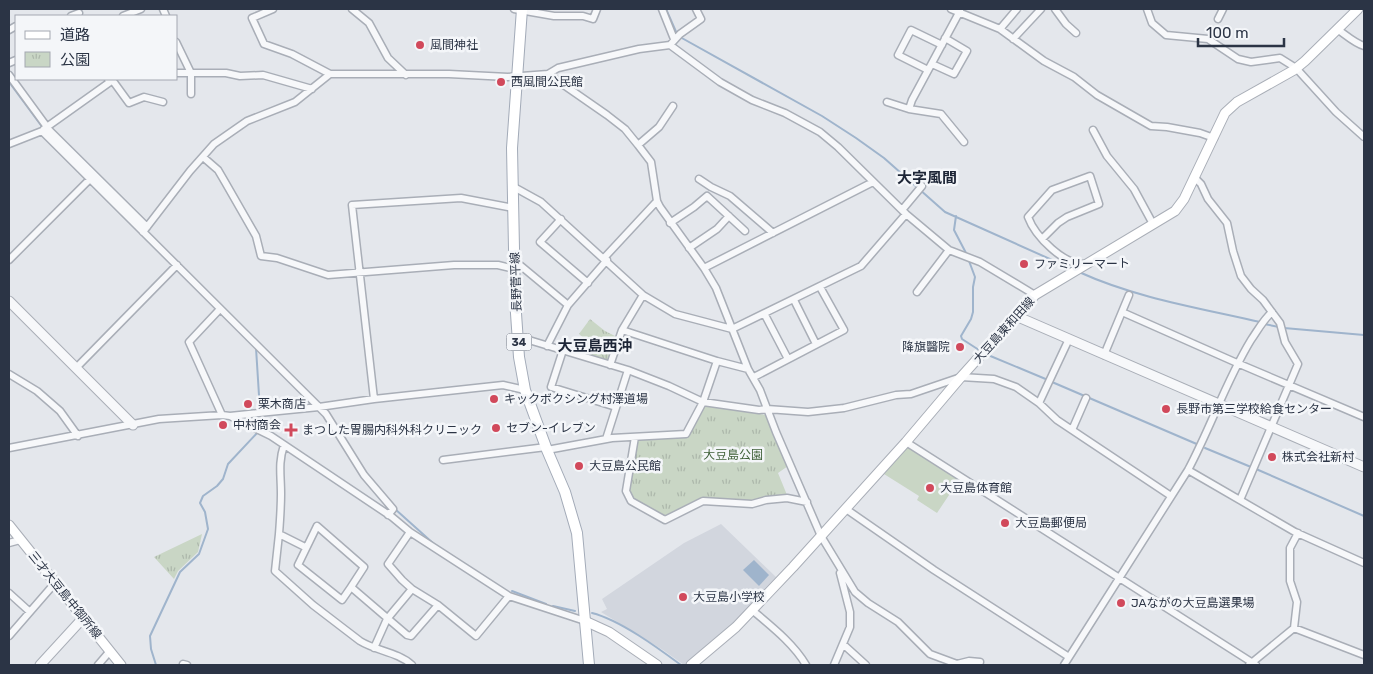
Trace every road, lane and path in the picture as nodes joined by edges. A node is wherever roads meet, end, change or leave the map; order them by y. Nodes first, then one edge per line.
1 (141, 9) edge
2 (273, 9) edge
3 (352, 9) edge
4 (519, 9) edge
5 (597, 9) edge
6 (662, 9) edge
7 (696, 9) edge
8 (952, 9) edge
9 (1017, 9) edge
10 (1041, 9) edge
11 (1055, 9) edge
12 (1147, 9) edge
13 (1223, 9) edge
14 (1358, 9) edge
15 (960, 11) junction
16 (126, 15) edge
17 (1218, 19) dead end
18 (1000, 29) junction
19 (1336, 29) junction
20 (1076, 33) dead end
21 (675, 39) junction
22 (1013, 39) junction
23 (943, 42) junction
24 (178, 46) edge
25 (1364, 46) edge
26 (930, 67) junction
27 (1296, 68) junction
28 (178, 73) edge
29 (190, 73) junction
30 (330, 74) junction
31 (548, 74) junction
32 (9, 75) edge
33 (406, 75) junction
34 (516, 77) junction
35 (112, 80) edge
36 (312, 89) junction
37 (191, 94) dead end
38 (163, 102) dead end
39 (887, 102) dead end
40 (673, 106) dead end
41 (909, 109) junction
42 (44, 129) junction
43 (1093, 130) dead end
44 (1364, 137) edge
45 (1214, 138) junction
46 (964, 142) dead end
47 (9, 144) edge
48 (638, 145) junction
49 (203, 157) junction
50 (92, 177) junction
51 (1194, 177) junction
52 (699, 179) dead end
53 (873, 182) junction
54 (512, 186) junction
55 (920, 187) dead end
56 (657, 201) junction
57 (514, 208) junction
58 (904, 212) junction
59 (729, 216) junction
60 (561, 220) junction
61 (670, 222) junction
62 (1153, 224) junction
63 (145, 229) junction
64 (746, 231) dead end
65 (773, 233) junction
66 (1042, 239) junction
67 (689, 248) junction
68 (949, 250) junction
69 (605, 259) junction
70 (9, 260) edge
71 (1087, 264) junction
72 (177, 265) junction
73 (515, 265) junction
74 (704, 268) junction
75 (360, 272) junction
76 (588, 283) junction
77 (820, 287) junction
78 (917, 292) dead end
79 (643, 295) junction
80 (1035, 295) junction
81 (1129, 295) dead end
82 (794, 300) junction
83 (9, 301) edge
84 (568, 305) junction
85 (220, 309) junction
86 (1122, 312) junction
87 (1272, 312) junction
88 (765, 314) junction
89 (1016, 316) junction
90 (622, 330) junction
91 (732, 330) junction
92 (519, 338) junction
93 (1069, 339) junction
94 (816, 344) junction
95 (547, 346) junction
96 (563, 350) junction
97 (1104, 355) junction
98 (788, 359) junction
99 (717, 361) junction
100 (1237, 363) junction
101 (610, 364) junction
102 (76, 368) junction
103 (748, 369) junction
104 (628, 370) junction
105 (9, 374) edge
106 (961, 377) junction
107 (754, 378) junction
108 (1289, 384) junction
109 (525, 390) junction
110 (1086, 398) dead end
111 (374, 399) junction
112 (703, 402) junction
113 (1039, 403) junction
114 (1218, 404) junction
115 (319, 407) junction
116 (616, 407) junction
117 (767, 409) junction
118 (222, 415) junction
119 (230, 416) junction
120 (1364, 417) edge
121 (133, 425) junction
122 (1272, 428) junction
123 (1072, 430) junction
124 (78, 436) junction
125 (635, 437) junction
126 (606, 439) junction
127 (906, 442) junction
128 (284, 445) junction
129 (9, 448) edge
130 (546, 448) junction
131 (443, 460) dead end
132 (1364, 467) edge
133 (1188, 470) junction
134 (1171, 496) junction
135 (1240, 500) junction
136 (807, 502) junction
137 (846, 509) junction
138 (388, 515) junction
139 (9, 525) edge
140 (410, 532) junction
141 (1298, 533) junction
142 (279, 534) junction
143 (821, 536) junction
144 (20, 540) junction
145 (9, 543) edge
146 (305, 548) junction
147 (1364, 562) edge
148 (839, 567) junction
149 (1118, 578) junction
150 (55, 583) junction
151 (351, 587) junction
152 (412, 589) junction
153 (9, 593) edge
154 (509, 596) junction
155 (438, 605) junction
156 (752, 610) junction
157 (30, 612) junction
158 (84, 617) junction
159 (387, 619) junction
160 (585, 621) junction
161 (1294, 628) junction
162 (9, 636) edge
163 (844, 645) junction
164 (374, 648) junction
165 (110, 652) junction
166 (1364, 655) edge
167 (1069, 657) junction
168 (980, 662) dead end
169 (1252, 664) edge
170 (40, 665) edge
171 (98, 665) edge
172 (121, 665) edge
173 (412, 665) edge
174 (589, 665) edge
175 (657, 665) edge
176 (691, 665) edge
177 (806, 665) edge
178 (834, 665) edge
179 (866, 665) edge
180 (1064, 665) edge

1 - 16 street
2 - 30 street
3 - 33 street
4 - 5 street
4 - 34 main road, 長野菅平線 / 34
6 - 21 street
7 - 21 street
8 - 15 street
9 - 18 street
10 - 22 street
11 - 20 street
12 - 27 street
13 - 17 street
14 - 19 main road, 大豆島東和田線
15 - 18 street
15 - 23 street
18 - 22 street
19 - 25 street
19 - 27 main road, 大豆島東和田線
21 - 31 street
21 - 53 street
22 - 45 street
23 - 26 street
23 - 26 street
23 - 26 street
24 - 29 street
26 - 41 street
27 - 44 street
27 - 45 main road, 大豆島東和田線
28 - 29 street
29 - 36 street
29 - 37 street
30 - 33 street
30 - 36 street
31 - 34 street
31 - 48 street
32 - 42 street
33 - 34 street
34 - 54 main road, 長野菅平線 / 34
35 - 38 street
35 - 42 street
36 - 49 street
39 - 41 street
40 - 48 street
41 - 46 street
42 - 47 street
42 - 50 street
43 - 62 street
45 - 51 main road, 大豆島東和田線
48 - 56 street
49 - 63 street
49 - 75 street
50 - 63 street
50 - 70 street
51 - 62 main road, 大豆島東和田線
51 - 87 street
52 - 65 street
53 - 58 street
53 - 65 street
54 - 57 main road, 長野菅平線 / 34
54 - 60 street
55 - 58 street
56 - 61 street
56 - 69 street
57 - 73 main road, 長野菅平線 / 34
57 - 75 street
58 - 68 street
58 - 77 street
59 - 61 street
59 - 64 street
59 - 67 street
60 - 69 street
60 - 76 street
61 - 67 street
62 - 71 main road, 大豆島東和田線
63 - 72 street
65 - 74 street
66 - 66 street
66 - 71 street
67 - 74 street
68 - 78 street
68 - 80 street
69 - 76 street
69 - 79 street
71 - 80 main road, 大豆島東和田線
72 - 85 street
72 - 102 street
73 - 75 street
73 - 84 street
73 - 92 main road, 長野菅平線 / 34
74 - 91 street
75 - 111 street
76 - 84 street
77 - 82 street
77 - 94 street
79 - 90 street
79 - 91 street
80 - 89 main road, 大豆島東和田線
81 - 86 street
82 - 88 street
82 - 94 street
83 - 102 street
84 - 95 street
85 - 115 street
85 - 118 street
86 - 97 street
86 - 100 street
87 - 100 street
87 - 108 street
88 - 91 street
88 - 98 street
89 - 93 street
89 - 106 main road, 大豆島東和田線
90 - 99 street
90 - 101 street
91 - 103 street
92 - 95 street
92 - 109 main road, 長野菅平線 / 34
93 - 97 street
93 - 113 street
94 - 98 street
95 - 96 street
96 - 101 street
96 - 116 street
97 - 114 street
98 - 107 street
99 - 103 street
99 - 112 street
100 - 108 street
100 - 114 street
101 - 104 street
102 - 121 street
103 - 107 street
104 - 112 street
104 - 116 street
105 - 124 street
106 - 113 street
106 - 117 street
106 - 127 main road, 大豆島東和田線
107 - 117 street
108 - 120 street
108 - 122 street
109 - 111 street
109 - 130 main road, 長野菅平線 / 34
110 - 123 street
111 - 115 street
112 - 117 street
112 - 125 street
113 - 123 street
114 - 122 street
114 - 133 street
115 - 119 street
115 - 138 street
116 - 126 street
117 - 136 street
118 - 119 street
118 - 121 street
119 - 128 street
121 - 124 street
122 - 132 street
122 - 135 street
123 - 134 street
124 - 129 street
125 - 126 street
125 - 136 street
126 - 130 street
127 - 137 main road, 大豆島東和田線
127 - 149 street
128 - 138 street
128 - 142 street
130 - 131 street
130 - 160 main road, 長野菅平線 / 34
133 - 134 street
133 - 135 street
134 - 149 street
135 - 141 street
136 - 143 street
137 - 143 main road, 大豆島東和田線
137 - 167 street
138 - 140 street
139 - 144 main road, 三才大豆島中御所線
140 - 152 street
140 - 154 street
141 - 147 street
141 - 161 street
142 - 146 street
142 - 164 street
143 - 148 street
143 - 156 main road, 大豆島東和田線
144 - 145 street
144 - 150 main road, 三才大豆島中御所線
146 - 151 street
146 - 151 street
148 - 163 street
148 - 168 street
149 - 167 street
149 - 169 street
150 - 157 street
150 - 158 main road, 三才大豆島中御所線
151 - 159 street
152 - 155 street
152 - 159 street
153 - 157 street
154 - 155 street
154 - 160 street
155 - 159 street
156 - 176 main road, 大豆島東和田線
156 - 177 street
157 - 162 street
158 - 165 main road, 三才大豆島中御所線
158 - 170 street
159 - 164 street
160 - 174 main road, 長野菅平線 / 34
160 - 175 main road
161 - 166 street
161 - 169 street
163 - 178 street
163 - 179 street
164 - 173 street
165 - 171 street
165 - 172 main road, 三才大豆島中御所線
167 - 180 street

